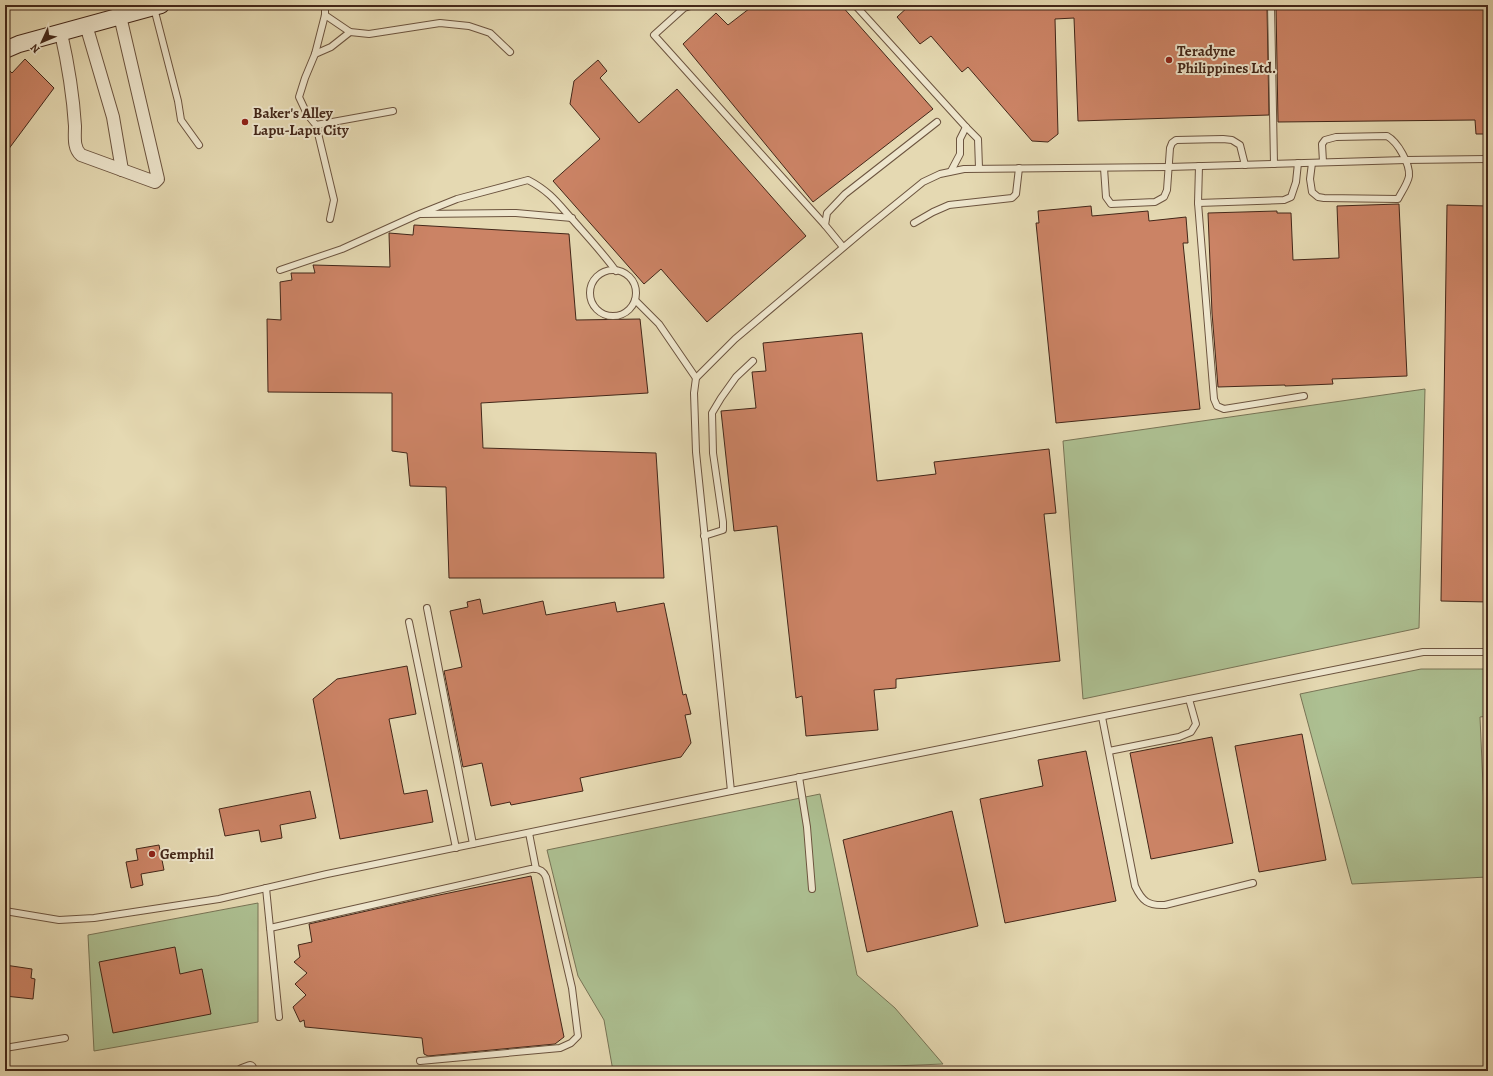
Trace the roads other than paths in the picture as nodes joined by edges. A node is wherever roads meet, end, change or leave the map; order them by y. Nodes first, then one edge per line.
1 (325, 5) edge
2 (694, 5) edge
3 (855, 5) edge
4 (1271, 5) edge
5 (150, 6) edge
6 (325, 15) junction
7 (120, 16) junction
8 (86, 25) junction
9 (350, 32) junction
10 (61, 33) junction
11 (5, 50) edge
12 (510, 52) dead end
13 (315, 54) junction
14 (393, 111) dead end
15 (937, 122) dead end
16 (316, 125) junction
17 (966, 127) junction
18 (199, 145) dead end
19 (1488, 159) edge
20 (1406, 160) junction
21 (1323, 162) junction
22 (1298, 163) junction
23 (1312, 163) junction
24 (1274, 164) junction
25 (1245, 165) junction
26 (1199, 166) junction
27 (1168, 167) junction
28 (979, 168) junction
29 (1019, 168) junction
30 (1104, 168) junction
31 (122, 170) junction
32 (951, 171) junction
33 (1198, 203) junction
34 (417, 214) junction
35 (572, 218) junction
36 (330, 219) dead end
37 (914, 223) dead end
38 (825, 225) junction
39 (843, 247) junction
40 (280, 270) dead end
41 (616, 270) junction
42 (634, 300) junction
43 (753, 361) dead end
44 (696, 378) junction
45 (1304, 396) dead end
46 (704, 536) junction
47 (428, 608) dead end
48 (409, 622) dead end
49 (1488, 652) edge
50 (1189, 699) junction
51 (1102, 716) junction
52 (1109, 751) junction
53 (799, 777) junction
54 (731, 791) junction
55 (529, 833) junction
56 (473, 844) junction
57 (456, 848) junction
58 (536, 869) junction
59 (1253, 884) dead end
60 (266, 888) junction
61 (812, 889) dead end
62 (5, 911) edge
63 (270, 928) junction
64 (279, 1017) dead end
65 (65, 1038) dead end
66 (5, 1048) edge
67 (420, 1061) dead end

1 - 6 lane
2 - 38 lane
3 - 17 lane
4 - 24 lane
5 - 7 street
5 - 18 lane
6 - 9 lane
6 - 13 lane
7 - 8 street
7 - 31 street
8 - 10 street
8 - 31 street
9 - 12 lane
9 - 13 lane
10 - 11 street
10 - 31 street
13 - 16 lane
14 - 16 lane
15 - 38 lane
16 - 36 lane
17 - 28 lane
17 - 32 lane
19 - 20 lane
20 - 21 lane
20 - 21 lane
20 - 23 lane
21 - 23 lane
22 - 23 lane
22 - 24 lane
22 - 33 lane
24 - 25 lane
25 - 26 lane
25 - 27 lane
26 - 27 lane
26 - 33 lane
27 - 30 lane
27 - 30 lane
28 - 29 lane
28 - 32 lane
29 - 30 lane
29 - 37 lane
32 - 39 lane
33 - 45 lane
34 - 35 lane
34 - 35 lane
34 - 40 lane
35 - 41 lane
38 - 39 lane
39 - 44 lane
41 - 42 lane
41 - 42 lane
42 - 44 lane
43 - 46 lane
44 - 46 lane
46 - 54 lane
47 - 56 lane
48 - 57 lane
49 - 50 lane
50 - 51 lane
50 - 52 lane
51 - 52 lane
51 - 53 lane
52 - 59 lane
53 - 54 lane
53 - 61 lane
54 - 55 lane
55 - 56 lane
55 - 58 lane
56 - 57 lane
57 - 60 lane
58 - 63 lane
58 - 67 lane
60 - 62 lane
60 - 63 lane
63 - 64 lane
65 - 66 lane

